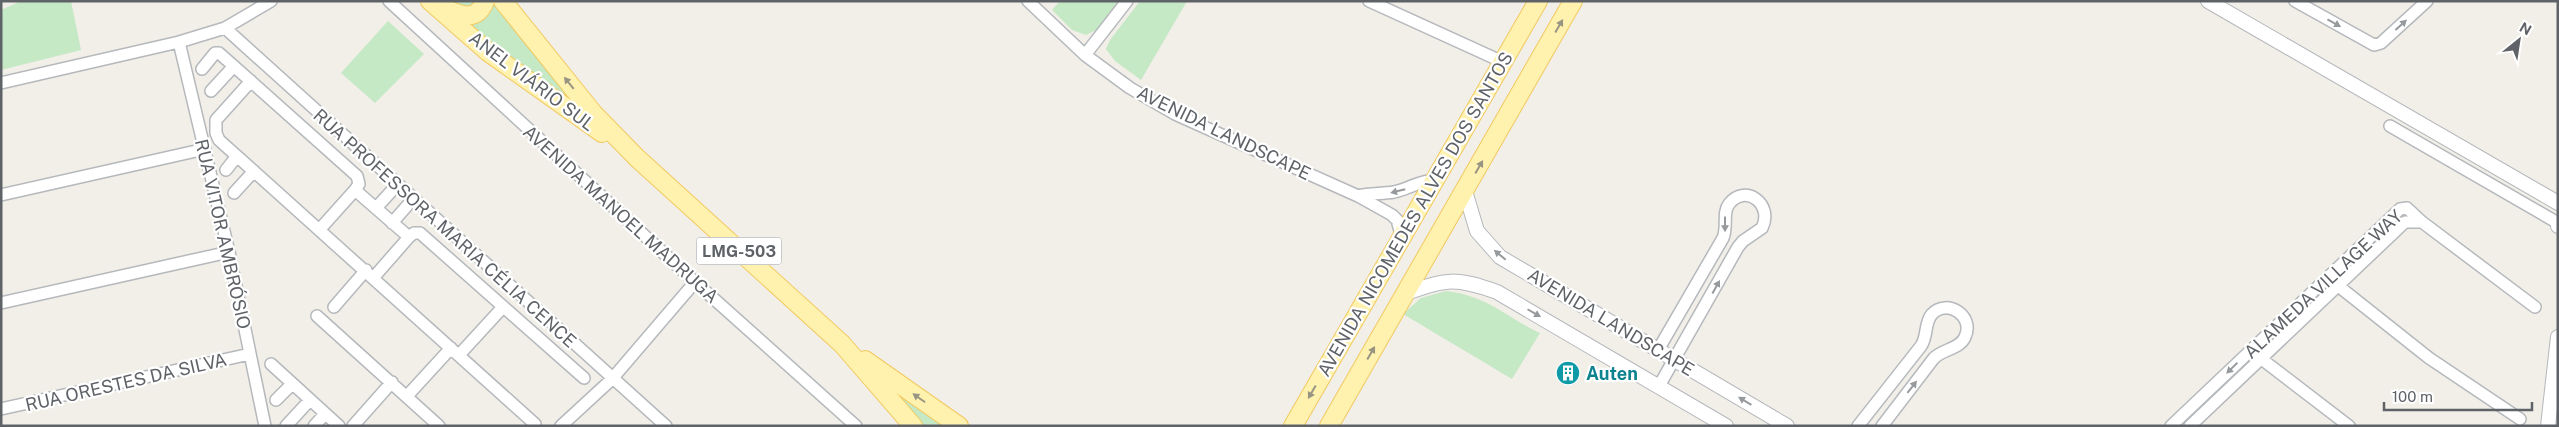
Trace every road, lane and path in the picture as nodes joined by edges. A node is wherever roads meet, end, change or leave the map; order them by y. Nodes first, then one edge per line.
1 (271, 1) edge
2 (389, 1) edge
3 (430, 1) edge
4 (485, 1) edge
5 (502, 1) edge
6 (1028, 1) edge
7 (1127, 1) edge
8 (1369, 1) edge
9 (1538, 1) edge
10 (1574, 1) edge
11 (2208, 1) edge
12 (2295, 1) edge
13 (2427, 1) edge
14 (224, 28) junction
15 (179, 42) junction
16 (1085, 55) junction
17 (1502, 62) junction
18 (234, 66) junction
19 (202, 69) dead end
20 (250, 81) junction
21 (1, 83) edge
22 (211, 90) dead end
23 (2390, 126) dead end
24 (204, 149) junction
25 (238, 156) junction
26 (637, 158) junction
27 (226, 170) dead end
28 (254, 171) junction
29 (1436, 180) junction
30 (397, 185) junction
31 (355, 190) junction
32 (1465, 191) junction
33 (234, 193) dead end
34 (1, 195) edge
35 (1358, 196) junction
36 (413, 199) junction
37 (2558, 204) edge
38 (376, 208) junction
39 (2422, 222) junction
40 (392, 223) junction
41 (2558, 224) edge
42 (320, 228) junction
43 (409, 237) junction
44 (1402, 238) junction
45 (229, 252) junction
46 (370, 273) junction
47 (1383, 273) junction
48 (2328, 277) junction
49 (695, 282) junction
50 (2338, 286) junction
51 (1407, 292) junction
52 (1, 303) edge
53 (1683, 306) junction
54 (334, 307) dead end
55 (503, 307) junction
56 (2534, 307) dead end
57 (1700, 315) junction
58 (317, 316) dead end
59 (2558, 337) edge
60 (842, 344) junction
61 (1658, 350) junction
62 (2251, 350) junction
63 (455, 352) junction
64 (250, 354) junction
65 (2261, 358) junction
66 (1675, 360) junction
67 (270, 364) dead end
68 (584, 378) dead end
69 (612, 379) junction
70 (392, 382) junction
71 (292, 384) junction
72 (1659, 386) junction
73 (407, 396) junction
74 (276, 400) dead end
75 (310, 400) junction
76 (1, 409) edge
77 (1871, 410) junction
78 (325, 414) junction
79 (2552, 418) edge
80 (2520, 419) dead end
81 (535, 424) dead end
82 (659, 424) edge
83 (1884, 424) edge
84 (2177, 424) edge
85 (265, 426) edge
86 (286, 426) edge
87 (314, 426) edge
88 (339, 426) edge
89 (353, 426) edge
90 (439, 426) edge
91 (561, 426) edge
92 (856, 426) edge
93 (913, 426) edge
94 (959, 426) edge
95 (1293, 426) edge
96 (1329, 426) edge
97 (1726, 426) edge
98 (1787, 426) edge
99 (1858, 426) edge
100 (2190, 426) edge
101 (2349, 426) edge

1 - 14 street
2 - 49 street, AVENIDA MANOEL MADRUGA
3 - 4 main road
3 - 26 main road, ANEL VIÁRIO SUL / LMG-503
26 -> 5 main road, ANEL VIÁRIO SUL / LMG-503
6 - 16 street, AVENIDA LANDSCAPE
7 - 16 street
8 - 17 street
9 - 17 main road, AVENIDA NICOMEDES ALVES DOS SANTOS
32 -> 10 main road, AVENIDA NICOMEDES ALVES DOS SANTOS
11 - 37 street
12 -> 13 street
14 - 15 street
14 - 30 street, RUA PROFESSORA MARIA CÉLIA CENCE
15 - 21 street
15 - 24 street, RUA VITOR AMBRÓSIO
16 - 35 street, AVENIDA LANDSCAPE
17 - 29 main road, AVENIDA NICOMEDES ALVES DOS SANTOS
18 - 19 street
18 - 20 street
18 - 22 street
20 - 25 street
20 - 31 street
23 - 41 street
24 - 34 street
24 - 45 street, RUA VITOR AMBRÓSIO
25 - 27 street
25 - 28 street
26 - 60 main road, ANEL VIÁRIO SUL / LMG-503
28 - 33 street
28 - 42 street
29 -> 35 street
29 - 44 main road, AVENIDA NICOMEDES ALVES DOS SANTOS
30 - 36 street, RUA PROFESSORA MARIA CÉLIA CENCE
30 - 38 street
31 - 38 street
31 - 42 street
32 - 51 main road, AVENIDA NICOMEDES ALVES DOS SANTOS
61 -> 32 street, AVENIDA LANDSCAPE
35 - 44 street, AVENIDA LANDSCAPE
36 - 40 street
36 - 69 street, RUA PROFESSORA MARIA CÉLIA CENCE
38 - 40 street
39 - 48 street, ALAMEDA VILLAGE WAY
39 - 50 street, ALAMEDA VILLAGE WAY
39 - 56 street
40 - 43 street
42 - 46 street
43 - 46 street
43 - 55 street
44 - 47 main road, AVENIDA NICOMEDES ALVES DOS SANTOS
45 - 52 street
45 - 64 street, RUA VITOR AMBRÓSIO
46 - 54 street
46 - 63 street
47 - 51 main road
47 -> 95 main road, AVENIDA NICOMEDES ALVES DOS SANTOS
48 - 50 street
48 - 62 street, ALAMEDA VILLAGE WAY
49 - 69 street
49 - 92 street, AVENIDA MANOEL MADRUGA
50 - 65 street, ALAMEDA VILLAGE WAY
50 - 80 street
51 -> 72 street, AVENIDA LANDSCAPE
96 -> 51 main road, AVENIDA NICOMEDES ALVES DOS SANTOS
53 - 57 street
57 -> 53 street
53 - 61 street
55 - 63 street
55 - 68 street
57 - 66 street
58 - 70 street
59 - 79 street
60 - 93 main road, ANEL VIÁRIO SUL / LMG-503
94 -> 60 main road, ANEL VIÁRIO SUL / LMG-503
61 - 66 street, AVENIDA LANDSCAPE
62 - 65 street
62 -> 84 street, ALAMEDA VILLAGE WAY
63 - 73 street
63 - 81 street
64 - 76 street, RUA ORESTES DA SILVA
64 - 85 street, RUA VITOR AMBRÓSIO
65 - 100 street, ALAMEDA VILLAGE WAY
65 - 101 street
66 - 72 street
98 -> 66 street, AVENIDA LANDSCAPE
67 - 71 street
69 - 82 street, RUA PROFESSORA MARIA CÉLIA CENCE
69 - 91 street
70 - 73 street
70 - 89 street
71 - 74 street
71 - 75 street
72 - 97 street, AVENIDA LANDSCAPE
73 - 90 street
75 - 78 street
75 - 86 street
77 - 83 street
83 -> 77 street
77 - 99 street
78 - 87 street
78 - 88 street

